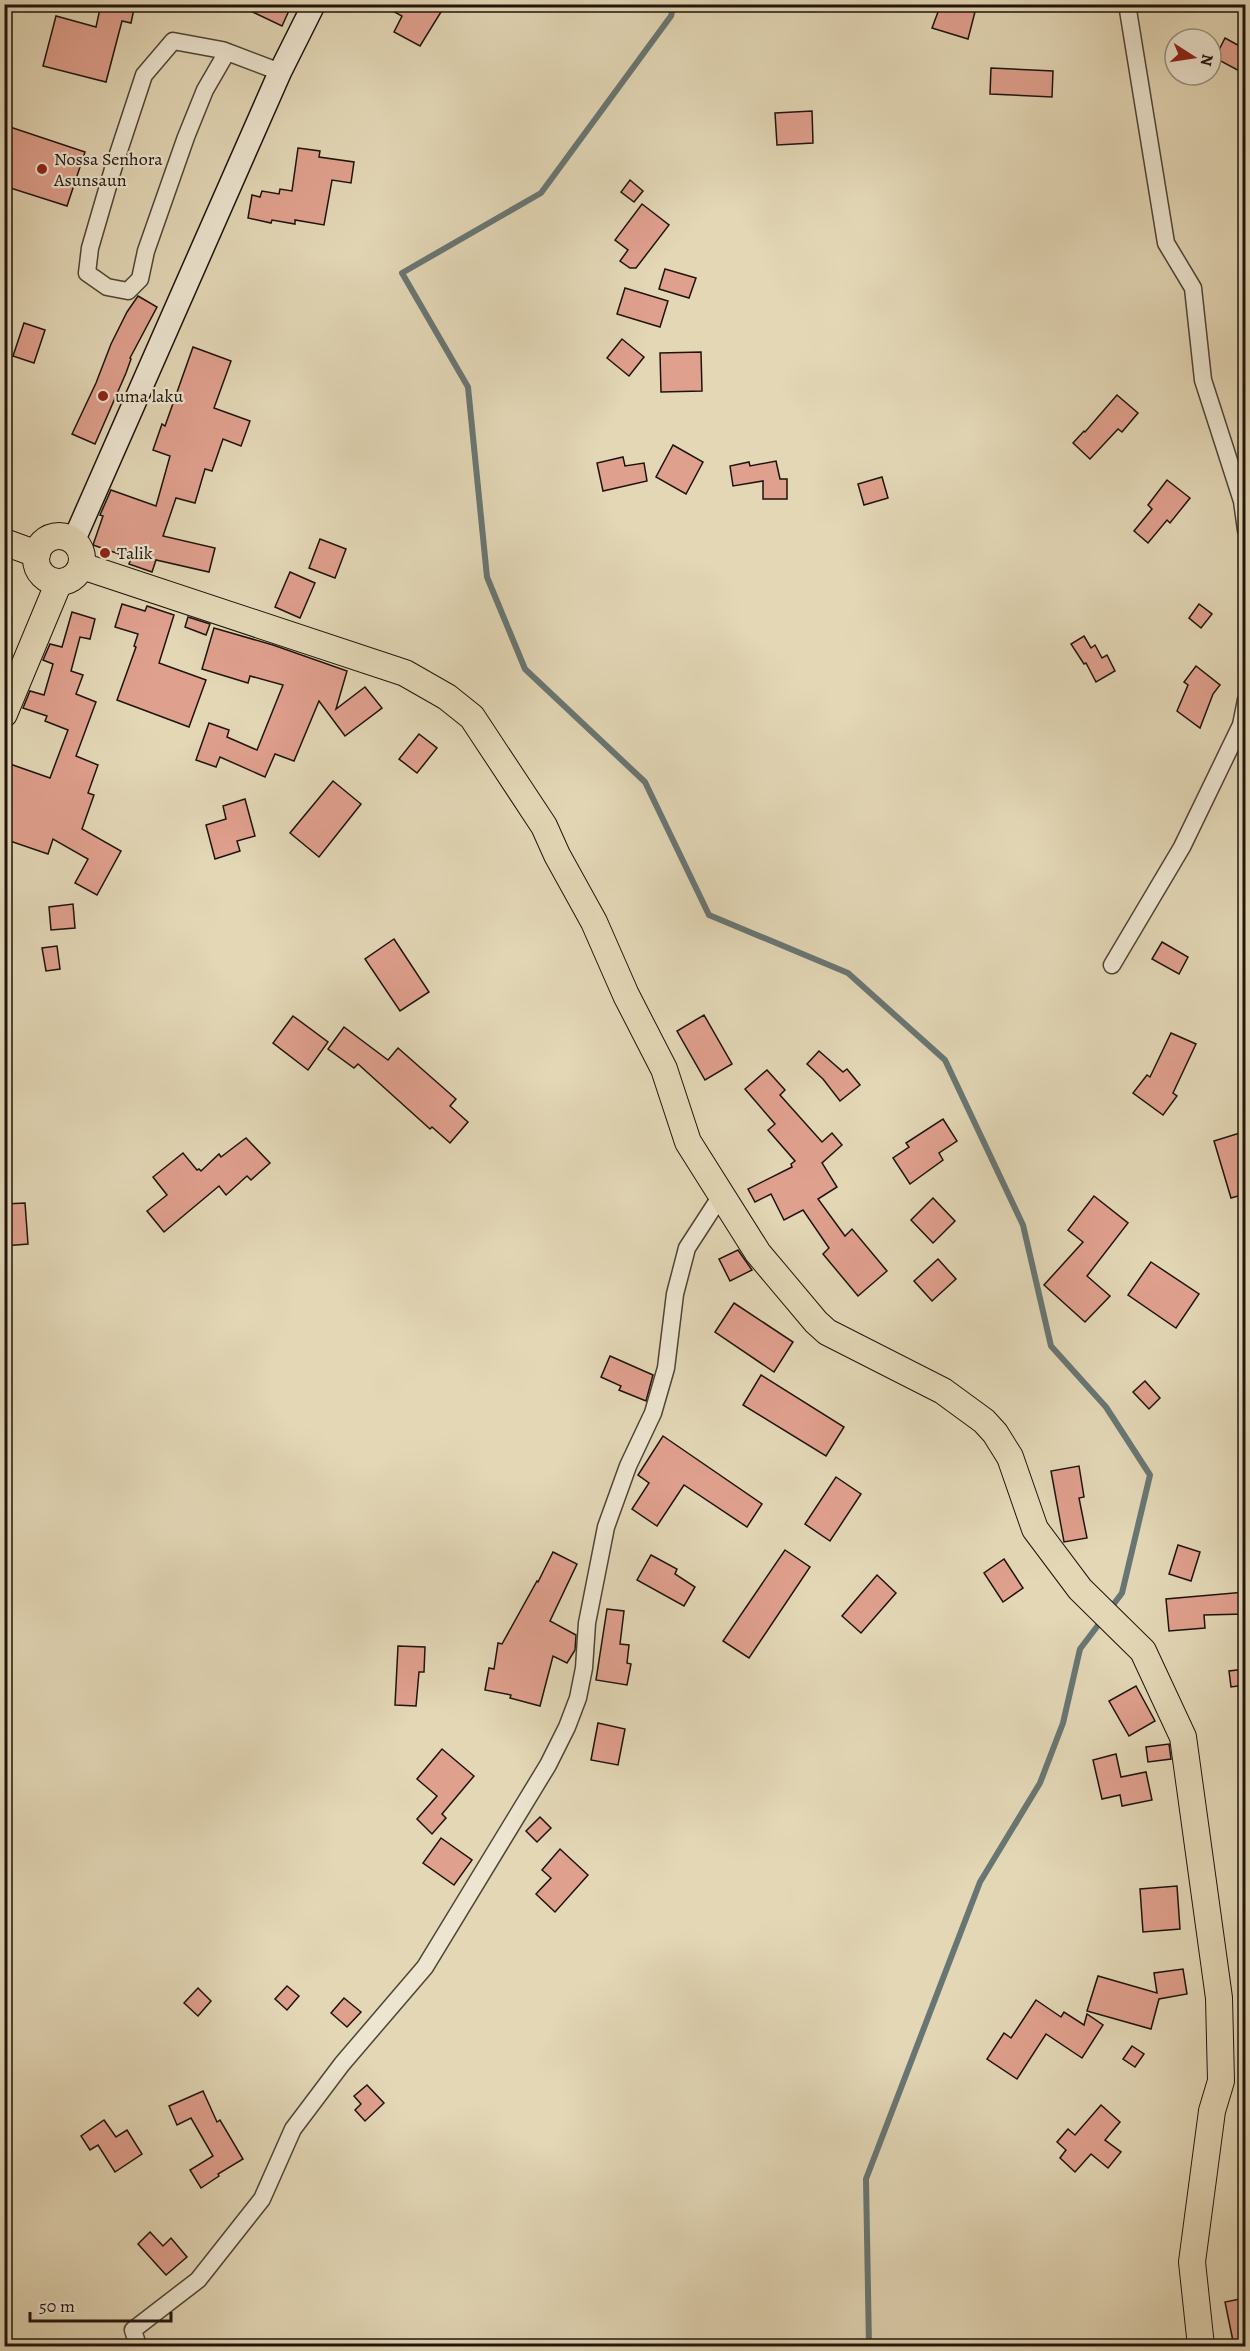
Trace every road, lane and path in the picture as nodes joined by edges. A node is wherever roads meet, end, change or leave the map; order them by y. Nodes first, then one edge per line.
1 (314, 4) edge
2 (1128, 4) edge
3 (227, 52) junction
4 (280, 72) junction
5 (1245, 530) edge
6 (74, 540) junction
7 (4, 542) edge
8 (37, 554) junction
9 (82, 566) junction
10 (60, 582) junction
11 (1245, 700) edge
12 (4, 714) edge
13 (1112, 965) dead end
14 (722, 1194) junction
15 (138, 2346) edge
16 (1201, 2346) edge

1 - 4 street
2 - 5 street
3 - 3 street
3 - 4 street
4 - 6 street
6 - 8 main road
6 - 9 main road
7 - 8 main road
8 - 10 main road
9 - 10 main road
9 - 14 main road
10 - 12 main road
11 - 13 street
14 - 15 street
14 - 16 main road

